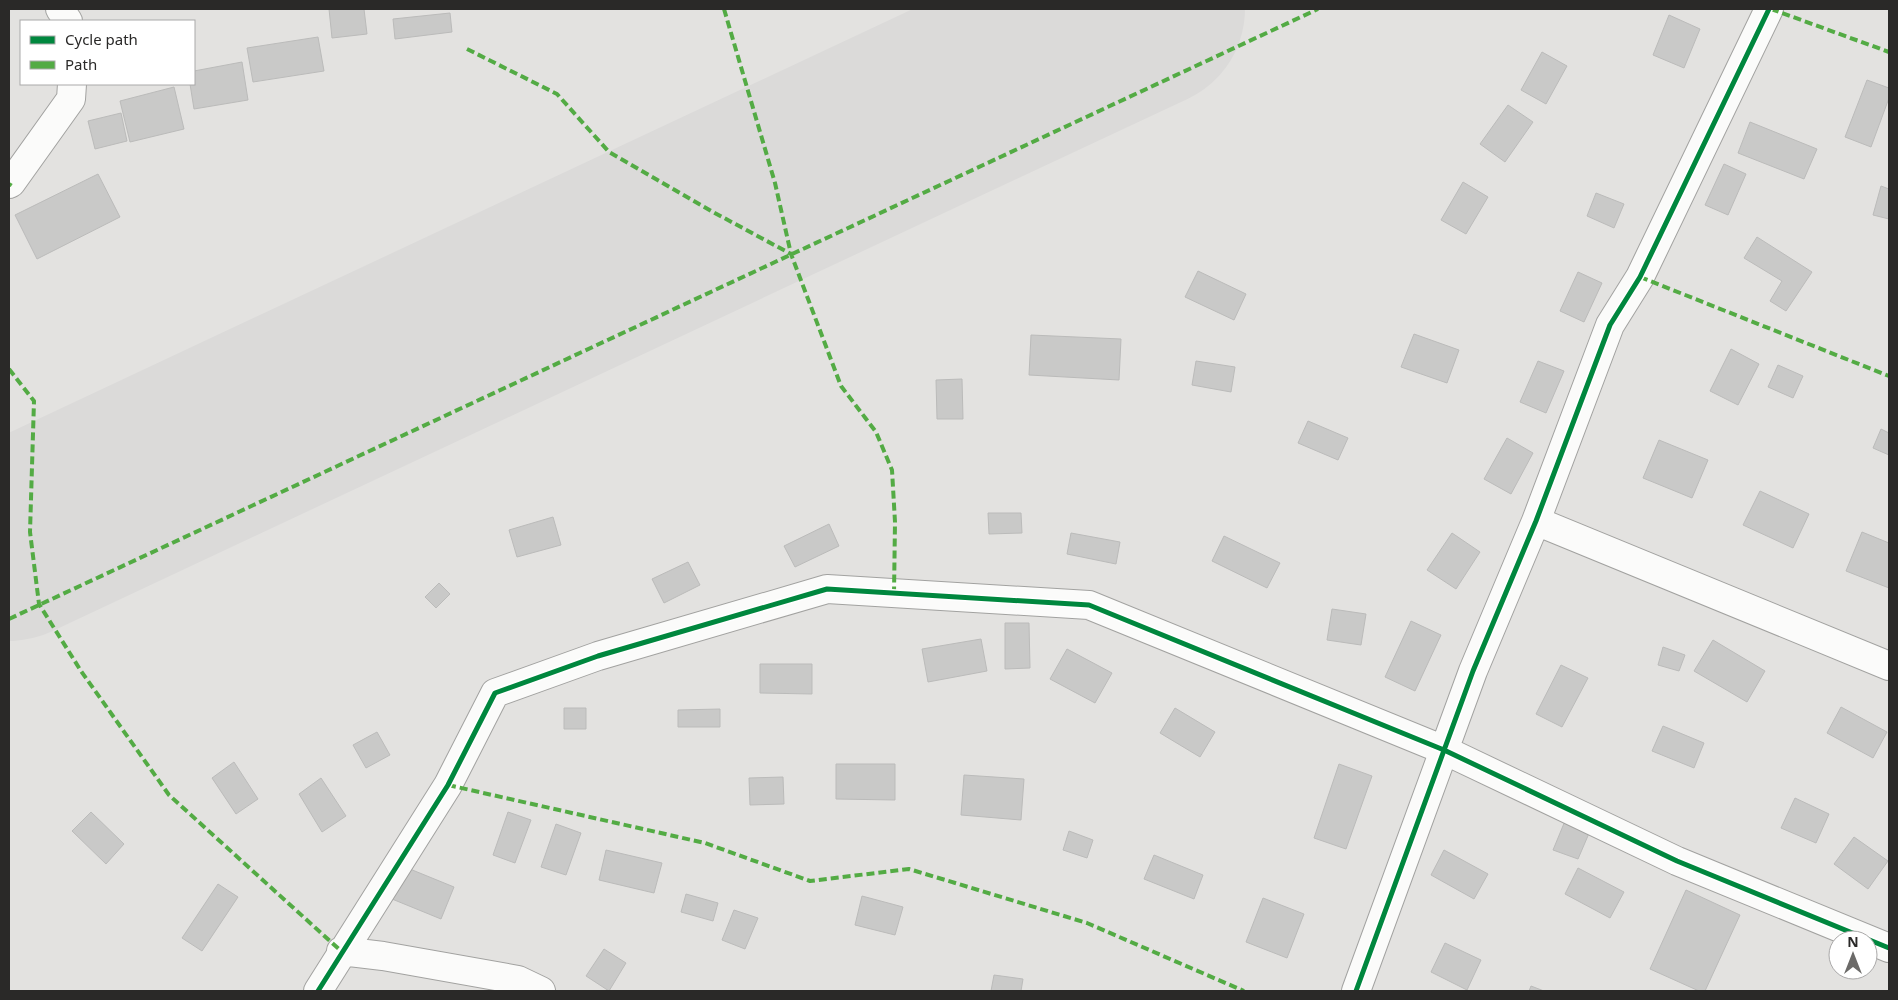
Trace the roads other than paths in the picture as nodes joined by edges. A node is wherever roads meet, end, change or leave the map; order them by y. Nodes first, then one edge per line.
1 (60, 9) edge
2 (1769, 9) edge
3 (67, 20) edge
4 (72, 85) edge
5 (9, 184) edge
6 (1536, 521) junction
7 (1889, 666) edge
8 (1444, 750) junction
9 (1889, 948) edge
10 (341, 951) junction
11 (318, 991) edge
12 (542, 991) edge
13 (1356, 991) edge

1 - 3 street
2 - 6 street
4 - 5 street
6 - 7 street
6 - 8 street
8 - 9 street
8 - 10 street
8 - 13 street
10 - 11 street
10 - 12 street

